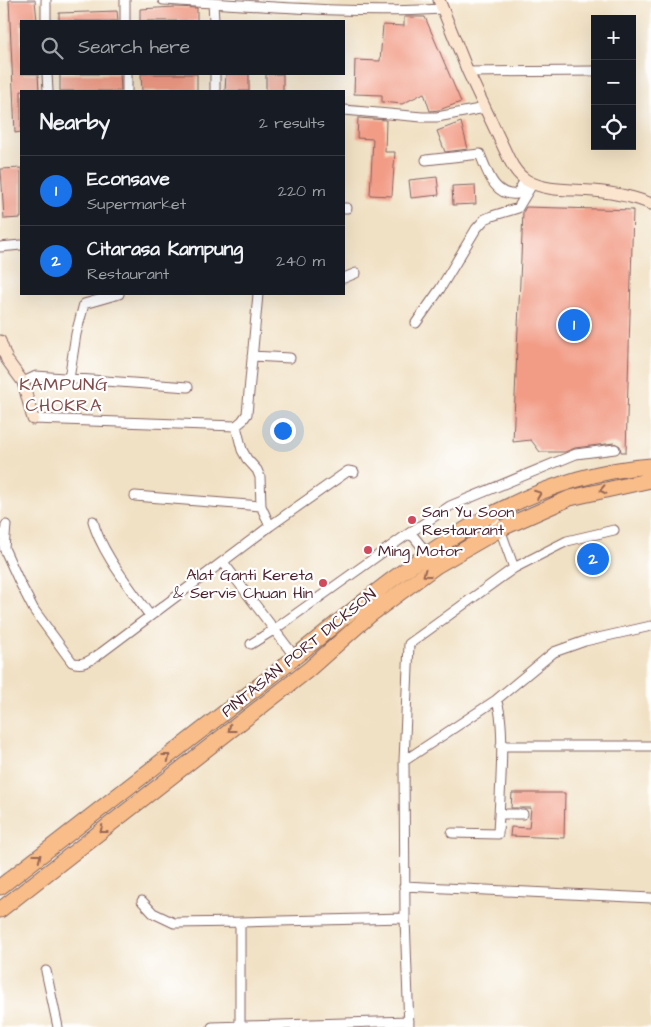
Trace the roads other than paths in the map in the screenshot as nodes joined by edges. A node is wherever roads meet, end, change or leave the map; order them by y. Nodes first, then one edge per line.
1 (46, 0) edge
2 (125, 0) edge
3 (164, 0) edge
4 (213, 3) junction
5 (441, 4) edge
6 (46, 20) edge
7 (125, 20) edge
8 (214, 20) edge
9 (591, 71) edge
10 (468, 72) junction
11 (47, 75) edge
12 (127, 75) edge
13 (215, 75) edge
14 (48, 90) edge
15 (128, 90) edge
16 (215, 90) edge
17 (485, 108) junction
18 (345, 110) edge
19 (426, 160) dead end
20 (529, 181) junction
21 (651, 204) edge
22 (20, 245) edge
23 (0, 247) edge
24 (356, 273) dead end
25 (345, 278) edge
26 (116, 295) edge
27 (258, 295) edge
28 (416, 323) dead end
29 (0, 345) edge
30 (252, 356) junction
31 (290, 358) dead end
32 (69, 379) junction
33 (23, 382) junction
34 (188, 387) dead end
35 (33, 419) joint
36 (236, 426) junction
37 (615, 449) dead end
38 (651, 466) edge
39 (354, 472) dead end
40 (651, 480) edge
41 (135, 496) dead end
42 (261, 506) junction
43 (491, 515) junction
44 (92, 521) dead end
45 (6, 525) dead end
46 (270, 526) junction
47 (500, 529) junction
48 (614, 530) dead end
49 (408, 534) junction
50 (2, 548) edge
51 (427, 554) junction
52 (223, 562) junction
53 (514, 568) junction
54 (370, 615) junction
55 (150, 616) junction
56 (651, 626) edge
57 (275, 629) junction
58 (251, 644) dead end
59 (295, 657) junction
60 (496, 700) junction
61 (259, 707) junction
62 (501, 746) junction
63 (651, 746) edge
64 (404, 761) junction
65 (498, 814) junction
66 (523, 814) dead end
67 (452, 833) dead end
68 (404, 886) junction
69 (0, 887) edge
70 (651, 898) edge
71 (142, 901) dead end
72 (0, 910) edge
73 (405, 918) junction
74 (240, 922) junction
75 (46, 971) dead end
76 (409, 1024) edge
77 (240, 1026) edge
78 (315, 1026) edge
79 (58, 1027) edge
80 (212, 1027) edge

1 - 6 street
2 - 7 street
3 - 4 street
4 - 5 street
4 - 8 street
5 - 10 street
9 - 10 street
10 - 17 street
11 - 14 street
12 - 15 street
13 - 16 street
17 - 18 street
17 - 20 street
19 - 20 street
20 - 21 street
20 - 28 street
22 - 23 street
24 - 25 street
26 - 32 street
27 - 30 street
29 - 33 street
30 - 31 street
30 - 36 street
32 - 33 street
32 - 34 street
33 - 35 street
35 - 36 street
36 - 42 street
37 - 49 street
43 -> 38 highway, PINTASAN PORT DICKSON
39 - 46 street
40 -> 47 highway, PINTASAN PORT DICKSON
41 - 42 street
42 - 46 street
43 - 47 street
43 - 51 highway, PINTASAN PORT DICKSON
44 - 55 street
45 - 50 street
46 - 52 street
47 - 53 street
47 -> 54 highway, PINTASAN PORT DICKSON
48 - 53 street
49 - 51 street
49 - 57 street
50 - 55 street
51 - 59 highway, PINTASAN PORT DICKSON
52 - 55 street
52 - 57 street
53 - 64 street
54 - 59 highway
54 - 61 highway, PINTASAN PORT DICKSON
56 - 60 street
57 - 58 street
57 - 59 street
59 - 61 highway
69 -> 59 highway, PINTASAN PORT DICKSON
60 - 62 street
60 - 64 street
61 -> 72 highway, PINTASAN PORT DICKSON
62 - 63 street
62 - 65 street
64 - 68 street
65 - 66 street
65 - 67 street
68 - 70 street
68 - 73 street
71 - 74 street
73 - 74 street
73 - 76 street
74 - 77 street
75 - 79 street
76 - 78 street
77 - 78 street
77 - 80 street

